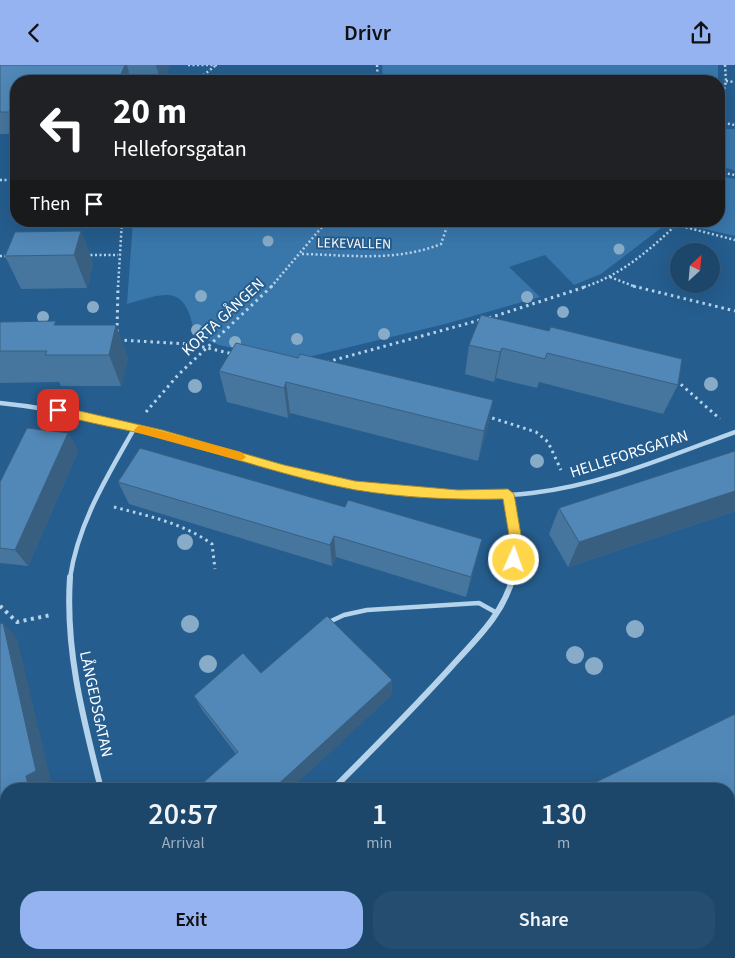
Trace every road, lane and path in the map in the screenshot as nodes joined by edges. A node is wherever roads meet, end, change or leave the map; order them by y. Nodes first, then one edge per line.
1 (188, 65) edge
2 (216, 65) edge
3 (725, 65) edge
4 (204, 75) edge
5 (726, 81) junction
6 (735, 83) edge
7 (725, 85) edge
8 (121, 227) edge
9 (323, 227) edge
10 (447, 227) edge
11 (675, 227) edge
12 (685, 227) edge
13 (735, 240) edge
14 (302, 254) junction
15 (79, 255) edge
16 (118, 255) junction
17 (0, 256) edge
18 (10, 256) edge
19 (609, 277) junction
20 (735, 311) edge
21 (491, 317) junction
22 (496, 322) edge
23 (208, 346) junction
24 (237, 356) edge
25 (324, 363) edge
26 (671, 377) edge
27 (0, 403) edge
28 (483, 415) edge
29 (714, 424) dead end
30 (134, 429) junction
31 (735, 432) edge
32 (563, 475) dead end
33 (508, 494) junction
34 (114, 507) dead end
35 (215, 569) dead end
36 (0, 606) edge
37 (67, 613) junction
38 (498, 613) junction
39 (324, 625) edge
40 (100, 783) edge
41 (339, 783) edge

1 - 2 path
2 - 4 path
3 - 5 path
5 - 6 path
5 - 7 path
8 - 16 path
9 - 14 path, KORTA GÅNGEN
10 - 14 path, LEKEVALLEN
11 - 19 path
12 - 13 path
14 - 23 path, KORTA GÅNGEN
15 - 16 path
16 - 23 path
17 - 18 path
19 - 20 path
19 - 21 path
21 - 22 path
21 - 25 path
23 - 24 path
23 - 30 path, KORTA GÅNGEN
26 - 29 path
27 - 30 street, HELLEFORSGATAN
28 - 32 path
30 - 33 street, HELLEFORSGATAN
30 - 37 street, LÅNGEDSGATAN
31 - 33 street, HELLEFORSGATAN
33 - 38 street
34 - 35 path
36 - 37 path
37 - 40 street, LÅNGEDSGATAN
38 - 39 lane
38 - 41 street

